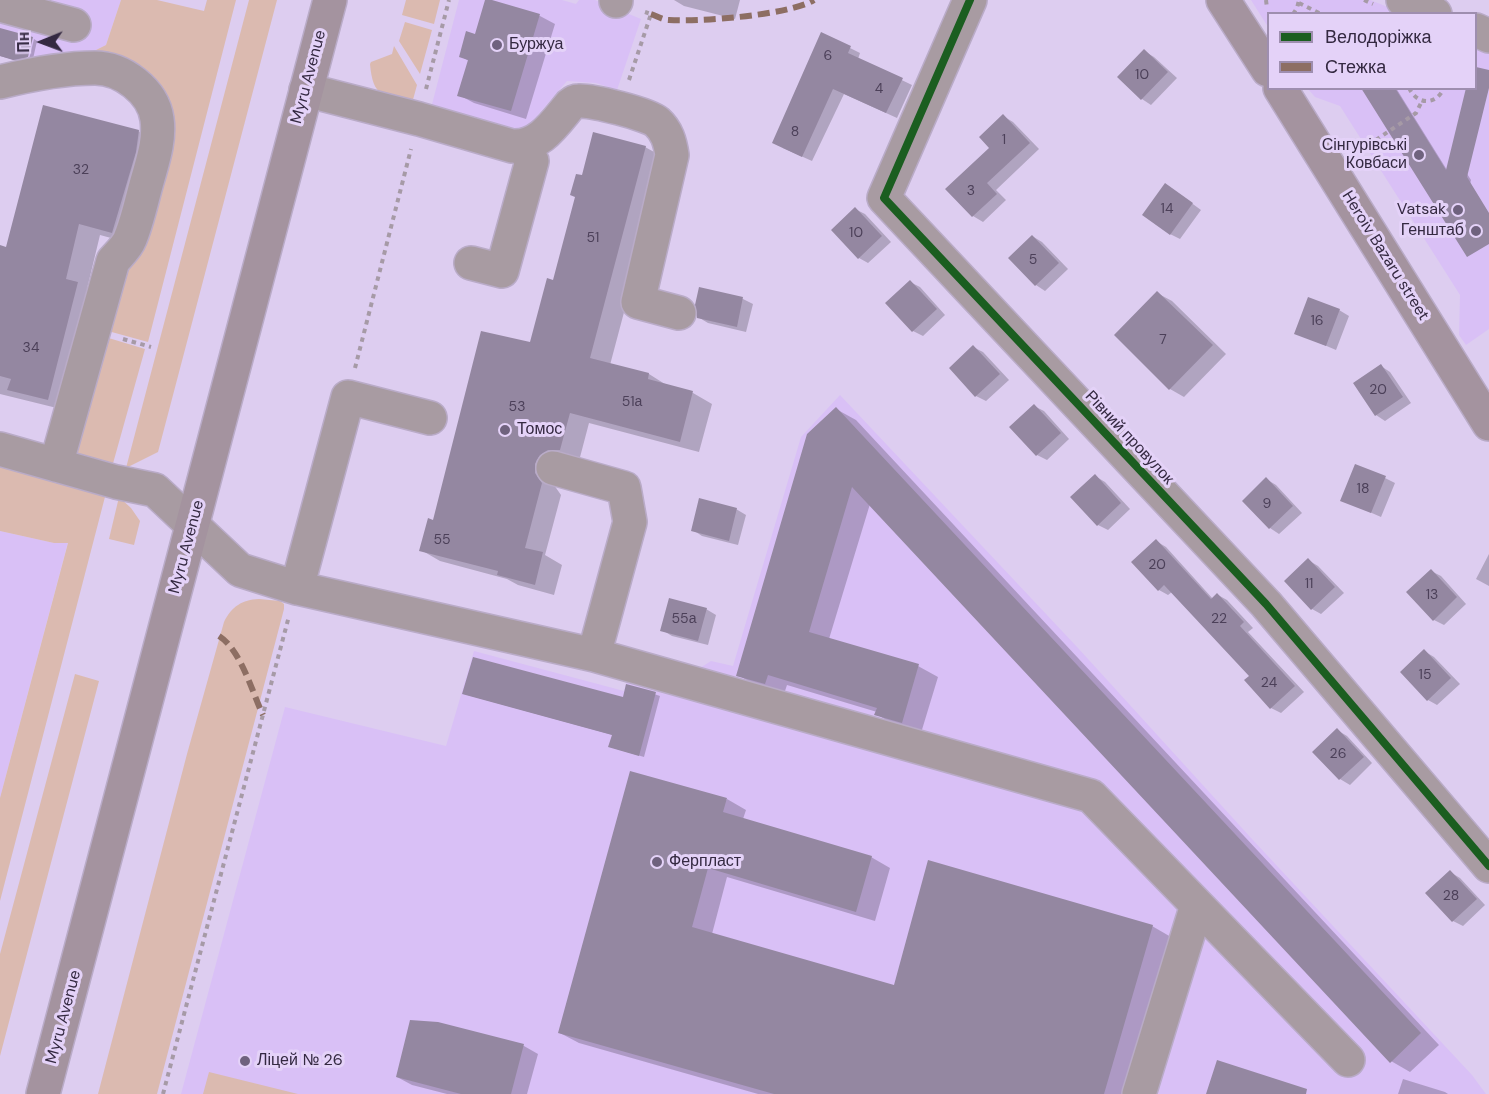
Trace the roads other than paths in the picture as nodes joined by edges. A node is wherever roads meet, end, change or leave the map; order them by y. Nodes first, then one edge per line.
1 (330, 0) edge
2 (970, 0) edge
3 (1223, 0) edge
4 (1403, 0) edge
5 (0, 5) edge
6 (1430, 12) edge
7 (74, 25) dead end
8 (1267, 67) edge
9 (0, 82) edge
10 (306, 90) junction
11 (1281, 90) edge
12 (523, 147) junction
13 (471, 263) dead end
14 (679, 313) dead end
15 (430, 418) dead end
16 (1489, 424) edge
17 (0, 449) edge
18 (56, 465) junction
19 (553, 468) dead end
20 (193, 526) junction
21 (297, 588) junction
22 (594, 656) junction
23 (1489, 866) edge
24 (1197, 905) junction
25 (1348, 1060) dead end
26 (44, 1094) edge
27 (1139, 1094) edge

1 - 10 main road, Myru Avenue
2 - 23 street, Рівний провулок
3 - 8 main road
4 - 6 street
5 - 7 street
9 - 18 street
10 - 12 street
10 - 20 main road, Myru Avenue
11 - 16 main road, Heroiv Bazaru street
12 - 13 street
12 - 14 street
15 - 21 street
17 - 18 street
18 - 20 street
19 - 22 street
20 - 21 street
20 - 26 main road, Myru Avenue
21 - 22 street
22 - 24 street
24 - 25 street
24 - 27 street

